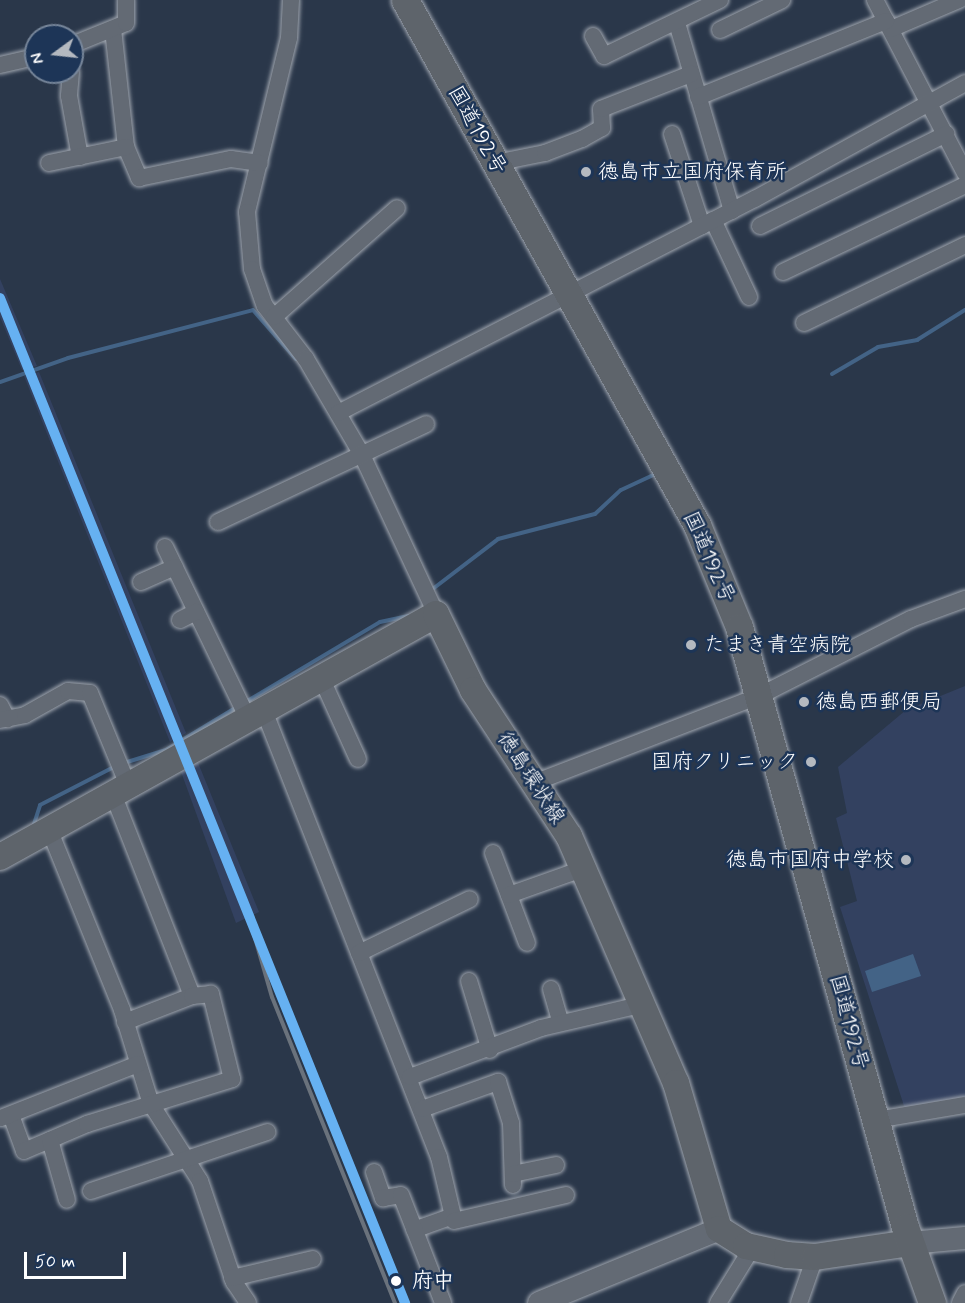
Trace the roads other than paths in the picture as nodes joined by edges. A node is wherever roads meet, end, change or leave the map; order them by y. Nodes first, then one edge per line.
1 (126, 0) edge
2 (291, 0) edge
3 (405, 0) edge
4 (720, 0) edge
5 (782, 0) edge
6 (875, 0) edge
7 (959, 0) edge
8 (677, 23) junction
9 (889, 25) junction
10 (113, 29) junction
11 (720, 30) dead end
12 (593, 36) dead end
13 (84, 40) edge
14 (24, 60) edge
15 (0, 65) edge
16 (691, 74) junction
17 (965, 83) edge
18 (70, 84) edge
19 (698, 97) junction
20 (930, 102) junction
21 (672, 134) dead end
22 (946, 134) junction
23 (126, 147) junction
24 (961, 155) edge
25 (80, 157) junction
26 (49, 163) dead end
27 (260, 163) junction
28 (495, 163) junction
29 (965, 173) edge
30 (965, 185) edge
31 (397, 208) dead end
32 (732, 211) junction
33 (708, 223) junction
34 (760, 226) dead end
35 (965, 245) edge
36 (783, 272) dead end
37 (569, 294) junction
38 (749, 297) dead end
39 (274, 317) junction
40 (804, 322) dead end
41 (338, 413) junction
42 (426, 424) dead end
43 (363, 455) junction
44 (218, 522) dead end
45 (165, 547) dead end
46 (175, 567) junction
47 (141, 582) dead end
48 (965, 599) edge
49 (196, 612) junction
50 (436, 614) junction
51 (180, 620) dead end
52 (320, 675) junction
53 (761, 695) junction
54 (248, 709) junction
55 (2, 715) edge
56 (358, 759) dead end
57 (121, 776) junction
58 (536, 782) junction
59 (49, 830) junction
60 (493, 853) dead end
61 (0, 857) edge
62 (582, 869) junction
63 (509, 895) junction
64 (470, 899) dead end
65 (527, 943) dead end
66 (359, 953) junction
67 (469, 981) dead end
68 (551, 989) dead end
69 (192, 996) junction
70 (640, 1005) junction
71 (126, 1022) junction
72 (561, 1023) junction
73 (490, 1050) junction
74 (138, 1064) junction
75 (410, 1077) junction
76 (151, 1104) junction
77 (965, 1104) edge
78 (422, 1109) junction
79 (5, 1117) edge
80 (876, 1120) junction
81 (267, 1132) dead end
82 (50, 1140) junction
83 (188, 1161) junction
84 (547, 1163) dead end
85 (374, 1172) dead end
86 (91, 1191) dead end
87 (566, 1195) dead end
88 (67, 1200) dead end
89 (454, 1221) dead end
90 (719, 1229) junction
91 (414, 1230) junction
92 (965, 1239) edge
93 (910, 1243) junction
94 (752, 1248) junction
95 (815, 1257) junction
96 (313, 1259) dead end
97 (232, 1278) junction
98 (965, 1293) edge
99 (248, 1303) edge
100 (443, 1303) edge
101 (539, 1303) edge
102 (718, 1303) edge
103 (799, 1303) edge
104 (932, 1303) edge
105 (960, 1303) edge

1 - 10 street
2 - 27 street
3 - 28 highway, 国道192号
4 - 8 street
5 - 11 street
6 - 9 street
7 - 9 street
8 - 12 street
8 - 16 street
9 - 19 street
9 - 20 street
10 - 13 street
10 - 23 street
14 - 15 street
16 - 19 street
16 - 28 street
17 - 20 street
18 - 25 street
19 - 32 street
20 - 22 street
20 - 32 street
21 - 33 street
22 - 24 street
22 - 34 street
23 - 25 street
23 - 27 street
24 - 29 street
25 - 26 street
27 - 39 street
28 - 37 highway, 国道192号
30 - 36 street
31 - 39 street
32 - 33 street
33 - 37 street
33 - 38 street
35 - 40 street
37 - 41 street
37 - 53 highway, 国道192号
39 - 41 street
41 - 43 street
42 - 43 street
43 - 44 street
43 - 50 street
45 - 46 street
46 - 47 street
46 - 49 street
48 - 53 street
49 - 51 street
49 - 54 street
50 - 52 main road
50 - 58 main road, 徳島環状線
52 - 54 main road
52 - 56 street
53 - 58 street
53 - 80 highway, 国道192号
54 - 57 main road
54 - 66 street
55 - 57 street
57 - 59 main road
57 - 69 street
58 - 62 main road, 徳島環状線
59 - 61 main road
59 - 71 street
60 - 63 street
62 - 63 street
62 - 70 main road, 徳島環状線
63 - 65 street
64 - 66 street
66 - 75 street
67 - 73 street
68 - 72 street
69 - 71 street
69 - 76 street
70 - 72 street
70 - 90 main road, 徳島環状線
71 - 74 street
72 - 73 street
73 - 75 street
74 - 76 street
74 - 79 street
75 - 78 street
76 - 82 street
76 - 83 street
77 - 80 street
78 - 84 street
78 - 91 street
79 - 82 street
80 - 93 highway, 国道192号
81 - 83 street
82 - 88 street
83 - 86 street
83 - 97 street
85 - 91 street
87 - 89 street
90 - 94 main road
90 - 101 main road
91 - 100 street
92 - 93 main road
93 - 95 main road
93 - 104 highway, 国道192号
94 - 95 main road
94 - 102 street
95 - 103 street
96 - 97 street
97 - 99 street
98 - 105 street

